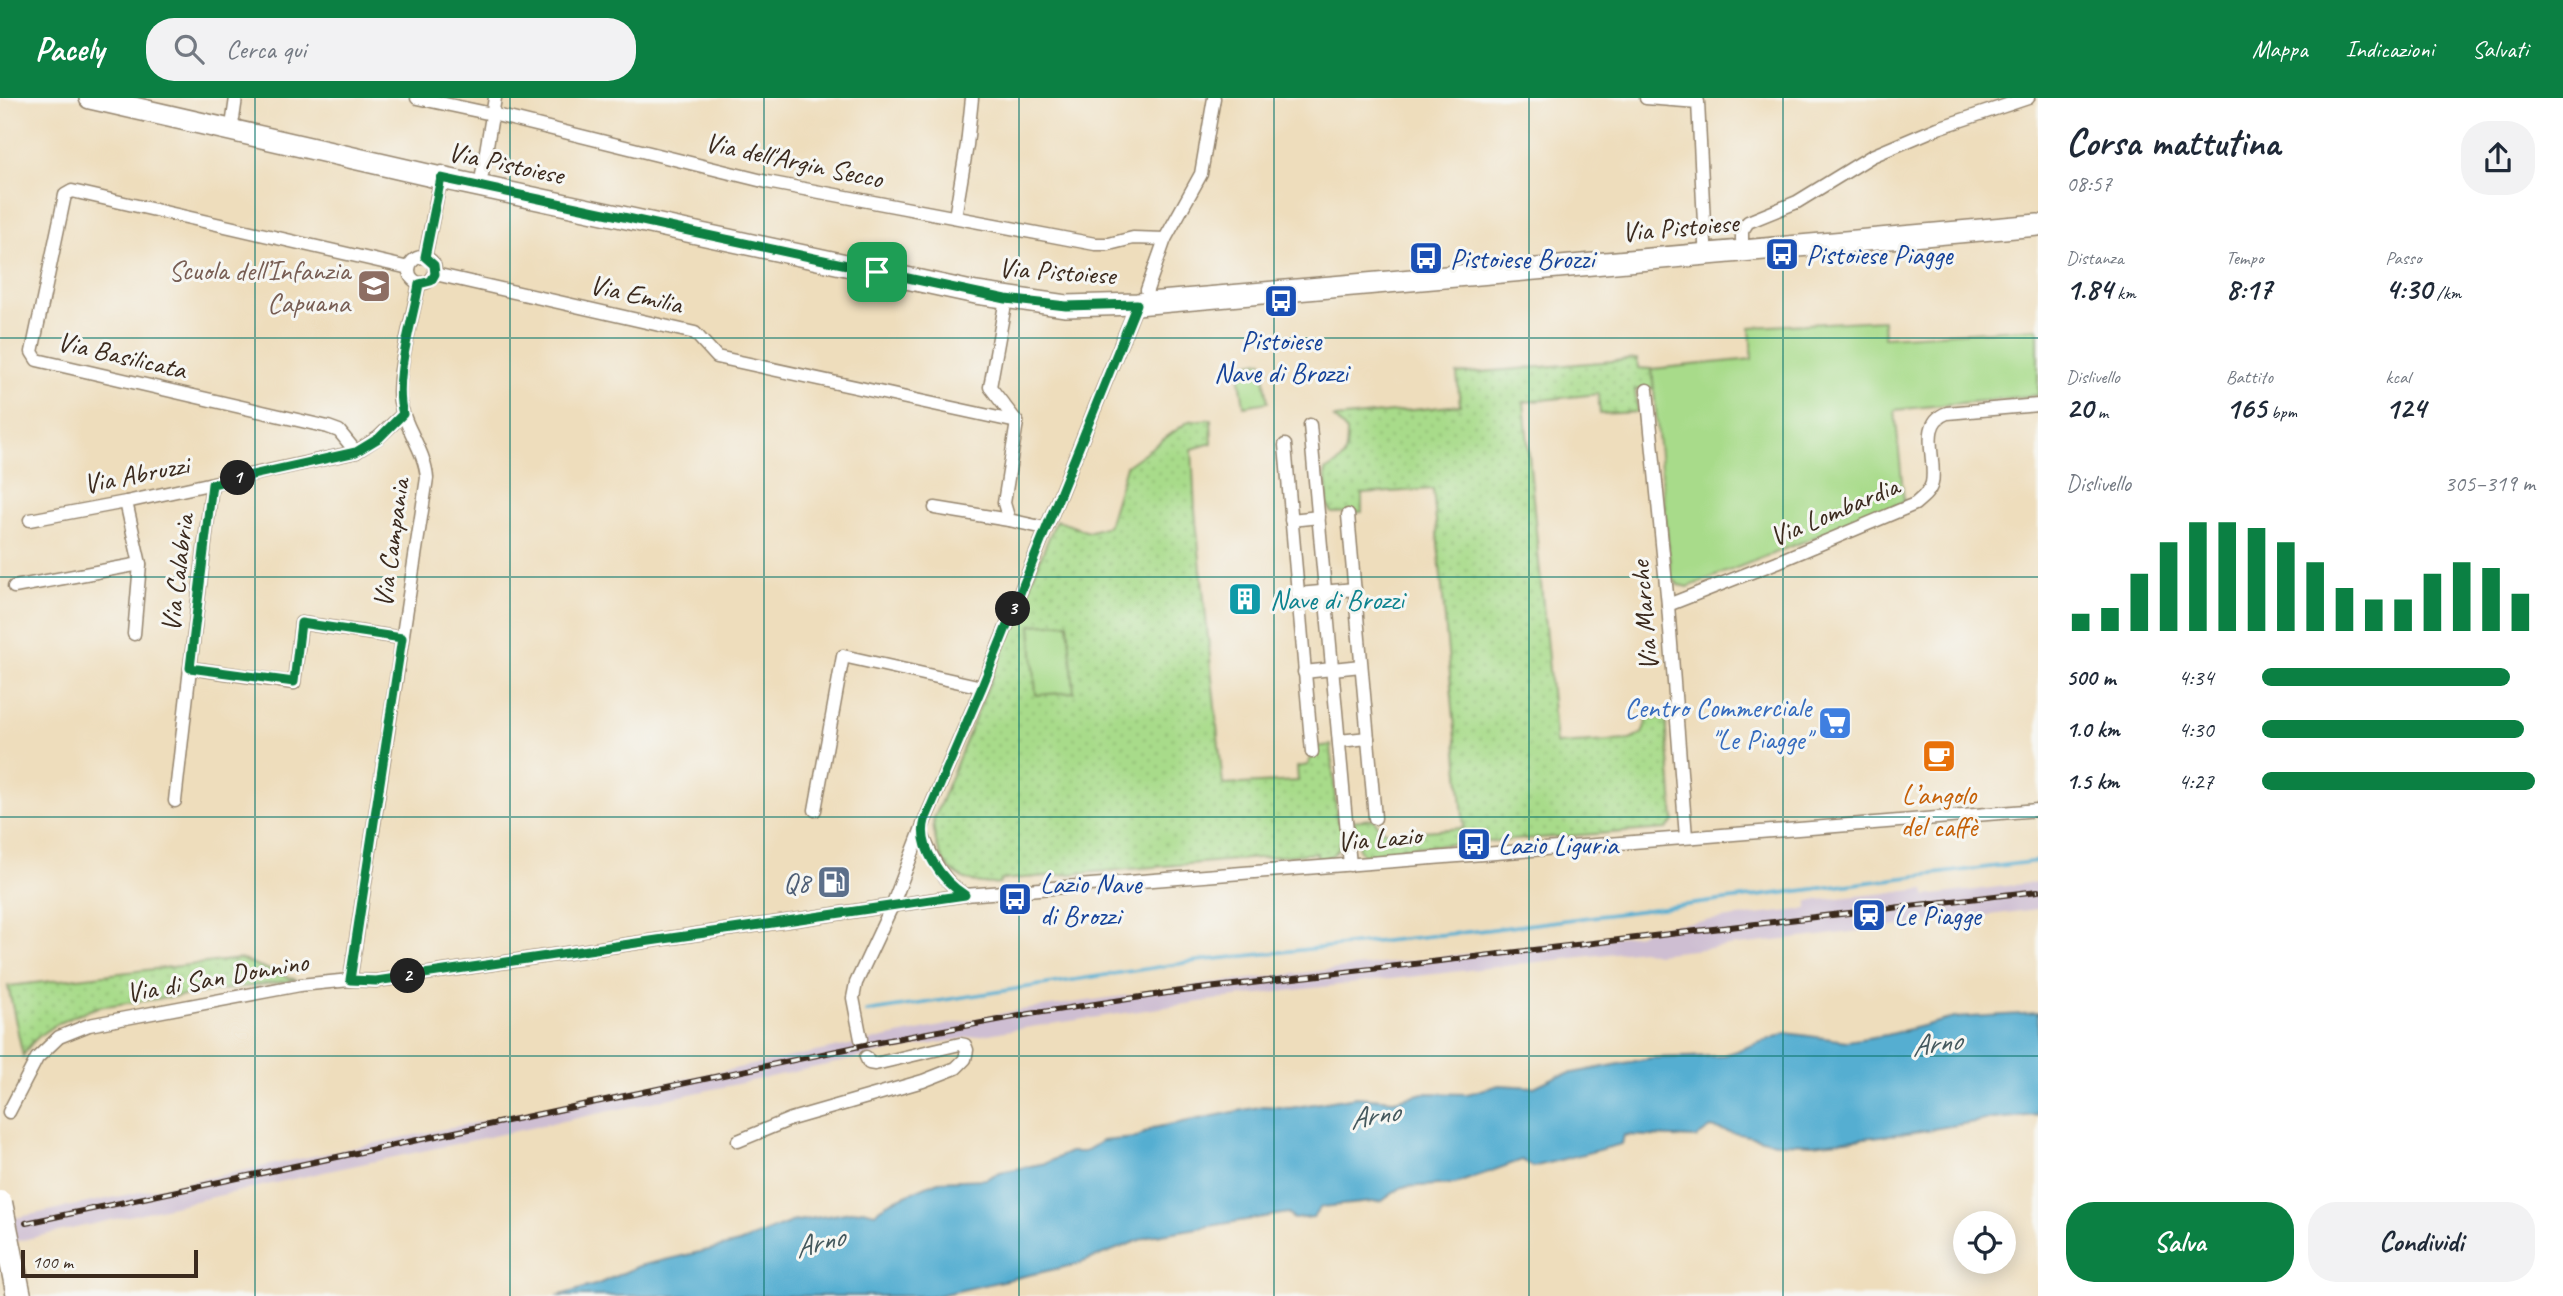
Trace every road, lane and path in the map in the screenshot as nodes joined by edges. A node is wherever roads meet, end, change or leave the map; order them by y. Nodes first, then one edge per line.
1 (90, 98) edge
2 (133, 98) edge
3 (417, 98) edge
4 (495, 98) edge
5 (972, 98) edge
6 (1214, 98) edge
7 (1646, 98) edge
8 (2028, 98) edge
9 (235, 108) edge
10 (492, 114) junction
11 (442, 173) junction
12 (482, 175) junction
13 (2038, 214) edge
14 (955, 217) junction
15 (2038, 225) edge
16 (1165, 239) junction
17 (1742, 240) junction
18 (1705, 243) junction
19 (425, 257) junction
20 (409, 268) junction
21 (435, 274) junction
22 (419, 284) junction
23 (1142, 297) junction
24 (1006, 299) junction
25 (1647, 390) dead end
26 (2038, 405) edge
27 (403, 414) junction
28 (1017, 422) junction
29 (1310, 425) dead end
30 (1285, 444) dead end
31 (356, 452) junction
32 (212, 484) junction
33 (126, 502) junction
34 (935, 508) dead end
35 (1348, 514) dead end
36 (1319, 517) junction
37 (30, 520) dead end
38 (1009, 520) junction
39 (1291, 520) junction
40 (1045, 528) junction
41 (139, 564) junction
42 (14, 587) dead end
43 (1355, 589) junction
44 (1325, 592) junction
45 (1298, 594) junction
46 (1668, 605) junction
47 (134, 634) dead end
48 (402, 638) junction
49 (1361, 666) junction
50 (190, 668) junction
51 (1332, 669) junction
52 (1304, 672) junction
53 (982, 687) junction
54 (1368, 738) junction
55 (1339, 741) junction
56 (1312, 752) dead end
57 (174, 801) dead end
58 (815, 810) dead end
59 (2038, 810) edge
60 (1375, 818) dead end
61 (921, 832) junction
62 (1686, 837) junction
63 (1350, 864) junction
64 (965, 895) junction
65 (892, 906) junction
66 (350, 980) junction
67 (861, 1039) dead end
68 (868, 1060) dead end
69 (9, 1112) dead end
70 (738, 1141) dead end
71 (0, 1203) edge
72 (19, 1296) edge

1 - 11 main road, Via Pistoiese
2 - 9 main road, Via Pistoiese
3 - 10 street, Via dell'Argin Secco
4 - 10 street
5 - 14 street
6 - 16 street
7 - 18 street
8 - 17 street
9 - 11 main road, Via Pistoiese
10 - 12 street
10 - 14 street, Via dell'Argin Secco
11 - 12 main road, Via Pistoiese
11 - 19 street
11 - 24 main road, Via Pistoiese
12 - 23 main road, Via Pistoiese
13 - 17 main road, Via Pistoiese
14 - 16 street, Via dell'Argin Secco
15 - 23 main road, Via Pistoiese
16 - 23 street
17 - 18 main road, Via Pistoiese
18 - 23 main road, Via Pistoiese
19 - 20 street
19 - 21 street
20 - 22 street
20 - 31 street, Via Basilicata
21 - 22 street
21 - 28 street, Via Emilia
22 - 27 street, Via Campania
23 - 24 main road, Via Pistoiese
23 - 40 street
24 - 28 street
25 - 46 street, Via Marche
26 - 46 street, Via Lombardia
27 - 31 street, Via Abruzzi
27 - 48 street, Via Campania
28 - 38 street
29 - 36 street
30 - 39 street
31 - 32 street, Via Abruzzi
32 - 33 street, Via Abruzzi
32 - 50 street, Via Calabria
33 - 37 street, Via Abruzzi
33 - 41 street
34 - 38 street
35 - 43 street
36 - 39 street
36 - 44 street
38 - 40 street
39 - 45 street
40 - 53 street
41 - 42 street
41 - 47 street
43 - 44 street
43 - 49 street
44 - 45 street
44 - 51 street
45 - 52 street
46 - 62 street, Via Marche
48 - 50 street, Via Calabria
48 - 66 street, Via Campania
49 - 51 street
49 - 54 street
50 - 57 street, Via Calabria
51 - 52 street
51 - 55 street
52 - 56 street
53 - 58 street
53 - 61 street
54 - 55 street
54 - 60 street
55 - 63 street
59 - 62 street, Via Lazio
61 - 64 street
61 - 65 street
62 - 63 street, Via Lazio
63 - 64 street, Via Lazio
64 - 65 street, Via Lazio
65 - 66 street, Via di San Donnino
65 - 67 street
66 - 69 street, Via di San Donnino
68 - 70 street
71 - 72 highway, bridge

